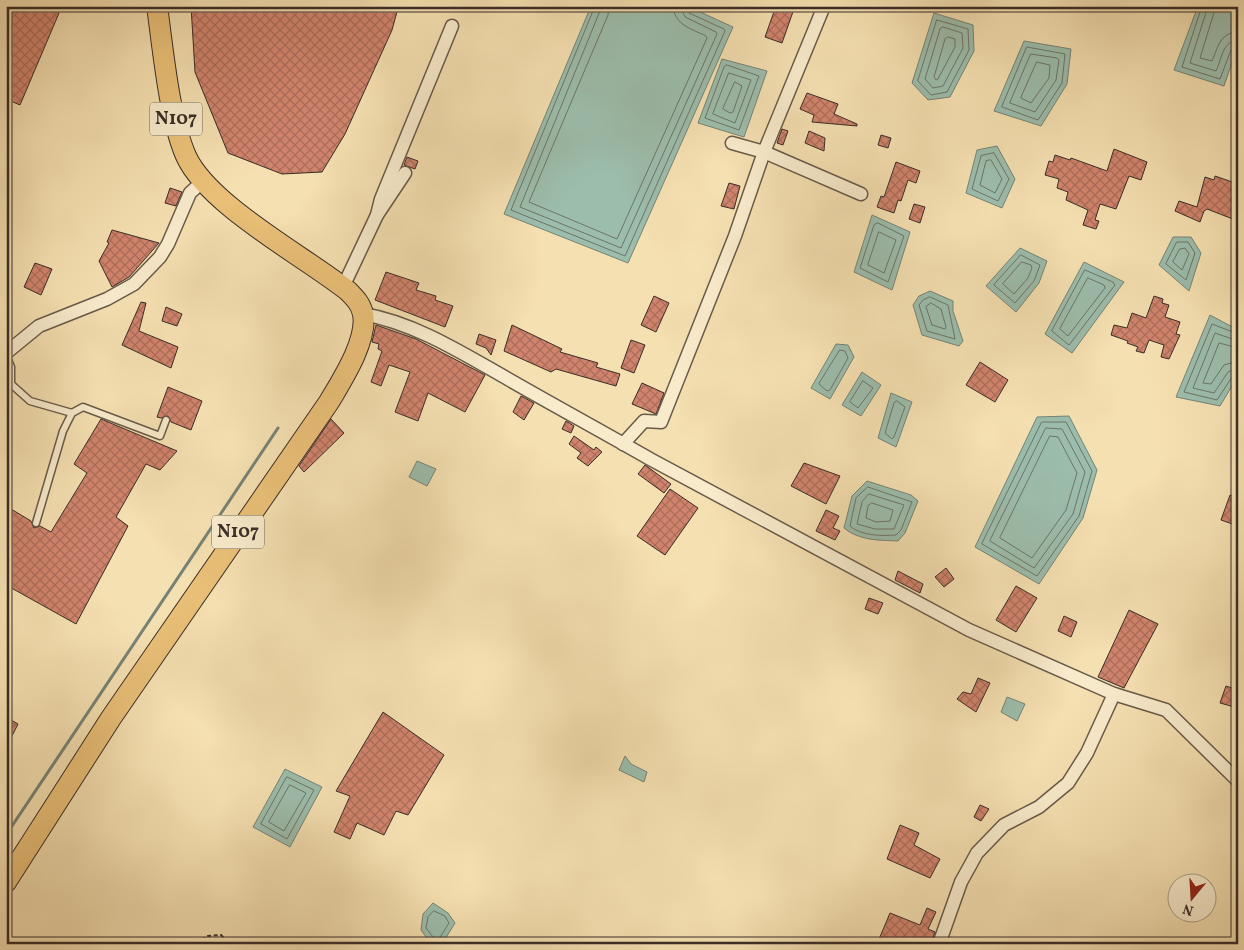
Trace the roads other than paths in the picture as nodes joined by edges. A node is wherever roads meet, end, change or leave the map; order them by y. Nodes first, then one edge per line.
1 (158, 6) edge
2 (824, 6) edge
3 (452, 26) dead end
4 (732, 142) dead end
5 (764, 152) junction
6 (405, 172) dead end
7 (202, 182) junction
8 (861, 194) dead end
9 (377, 215) junction
10 (343, 287) junction
11 (363, 314) junction
12 (6, 354) edge
13 (72, 413) junction
14 (166, 420) dead end
15 (623, 444) junction
16 (36, 523) dead end
17 (1114, 694) junction
18 (1238, 780) edge
19 (6, 882) edge
20 (939, 944) edge

1 - 7 highway, N107
2 - 5 street
3 - 9 street
4 - 5 street
5 - 8 street
5 - 15 street
6 - 9 street
7 - 10 highway, N107
7 - 12 street
9 - 10 street
10 - 11 highway, N107
11 - 15 street
11 - 19 highway, N107
12 - 13 lane
13 - 14 lane
13 - 16 lane
15 - 17 street
17 - 18 street
17 - 20 street

